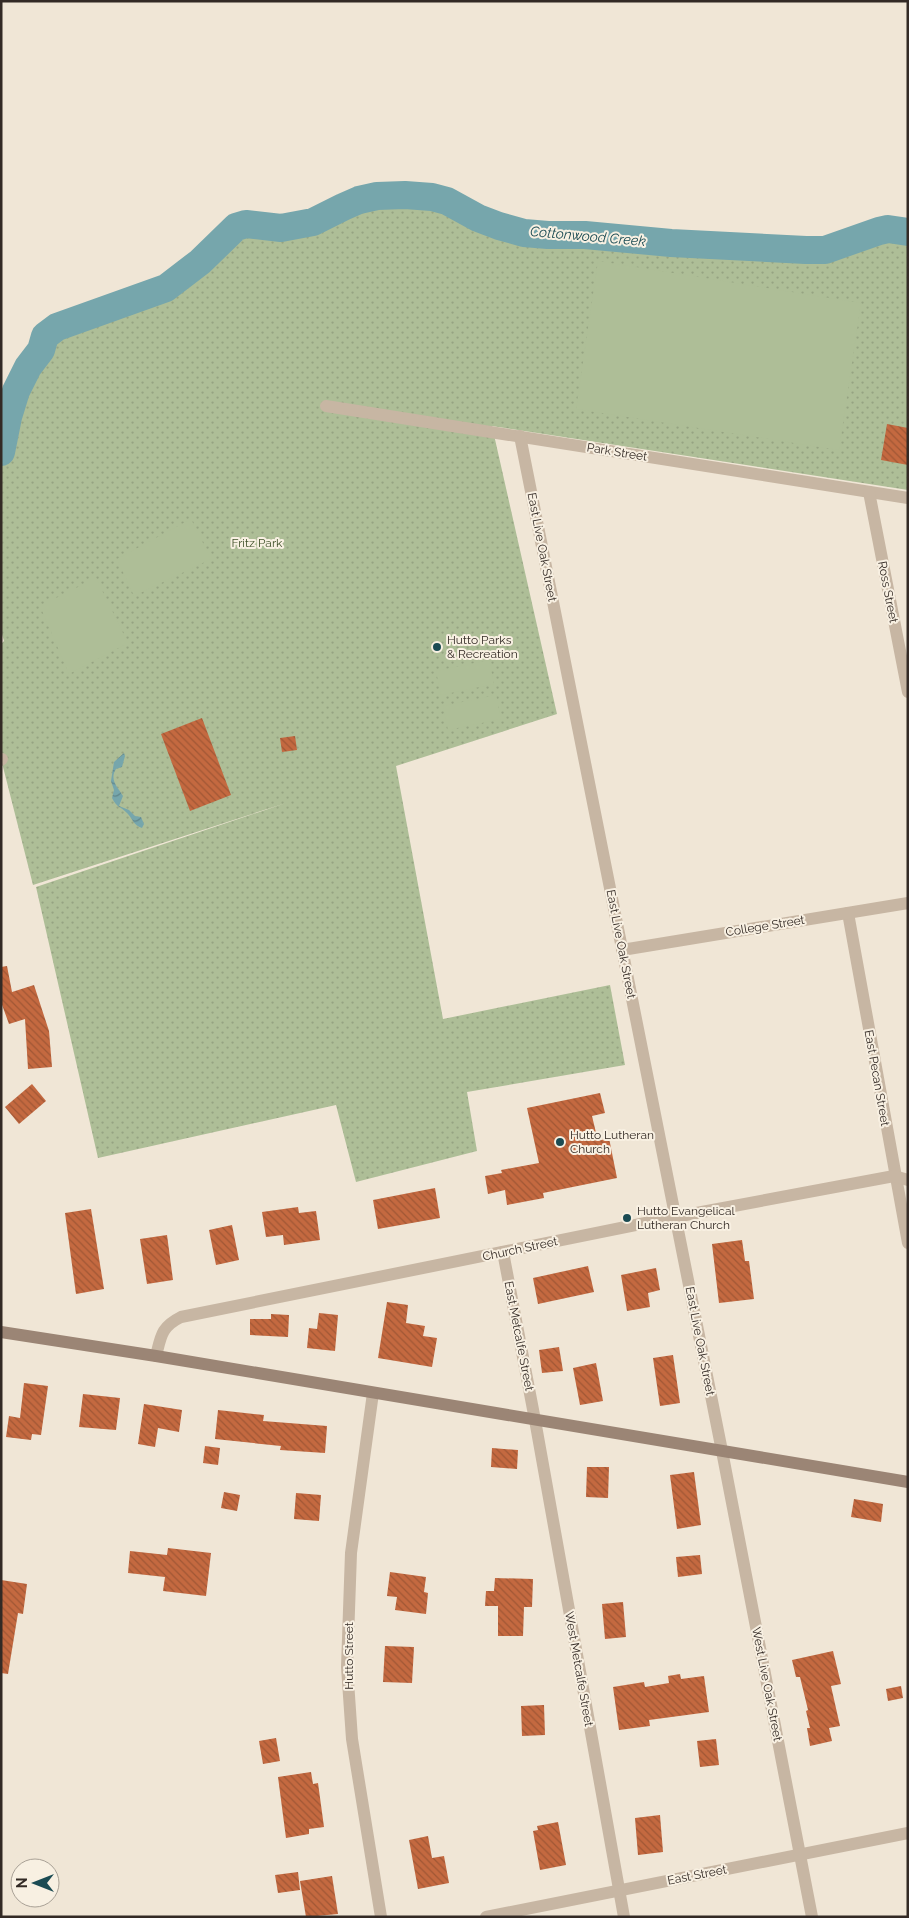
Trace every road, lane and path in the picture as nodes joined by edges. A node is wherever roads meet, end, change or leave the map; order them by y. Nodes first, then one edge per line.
1 (326, 406) dead end
2 (520, 436) junction
3 (869, 492) junction
4 (908, 498) edge
5 (908, 692) edge
6 (908, 903) edge
7 (848, 913) junction
8 (622, 950) junction
9 (894, 1176) junction
10 (908, 1180) edge
11 (675, 1217) junction
12 (908, 1243) edge
13 (503, 1252) junction
14 (1, 1332) edge
15 (156, 1356) junction
16 (373, 1394) junction
17 (536, 1420) junction
18 (722, 1451) junction
19 (908, 1482) edge
20 (908, 1833) edge
21 (800, 1854) junction
22 (619, 1890) junction
23 (381, 1917) edge
24 (486, 1917) edge
25 (624, 1917) edge
26 (812, 1917) edge

1 - 2 street, Park Street
2 - 3 street, Park Street
2 - 8 street, East Live Oak Street
3 - 4 street, Park Street
3 - 5 street, Ross Street
6 - 7 street, College Street
7 - 8 street, College Street
7 - 9 street, East Pecan Street
8 - 11 street, East Live Oak Street
9 - 10 street, Church Street
9 - 11 street, Church Street
9 - 12 street, East Pecan Street
11 - 13 street, Church Street
11 - 18 street, East Live Oak Street
13 - 15 street, Church Street
13 - 17 street, East Metcalfe Street
14 - 15 main road
15 - 16 main road
16 - 17 main road
16 - 23 street, Hutto Street
17 - 18 main road
17 - 22 street, West Metcalfe Street
18 - 19 main road
18 - 21 street, West Live Oak Street
20 - 21 street, East Street
21 - 22 street, East Street
21 - 26 street, West Live Oak Street
22 - 24 street, East Street
22 - 25 street, West Metcalfe Street

